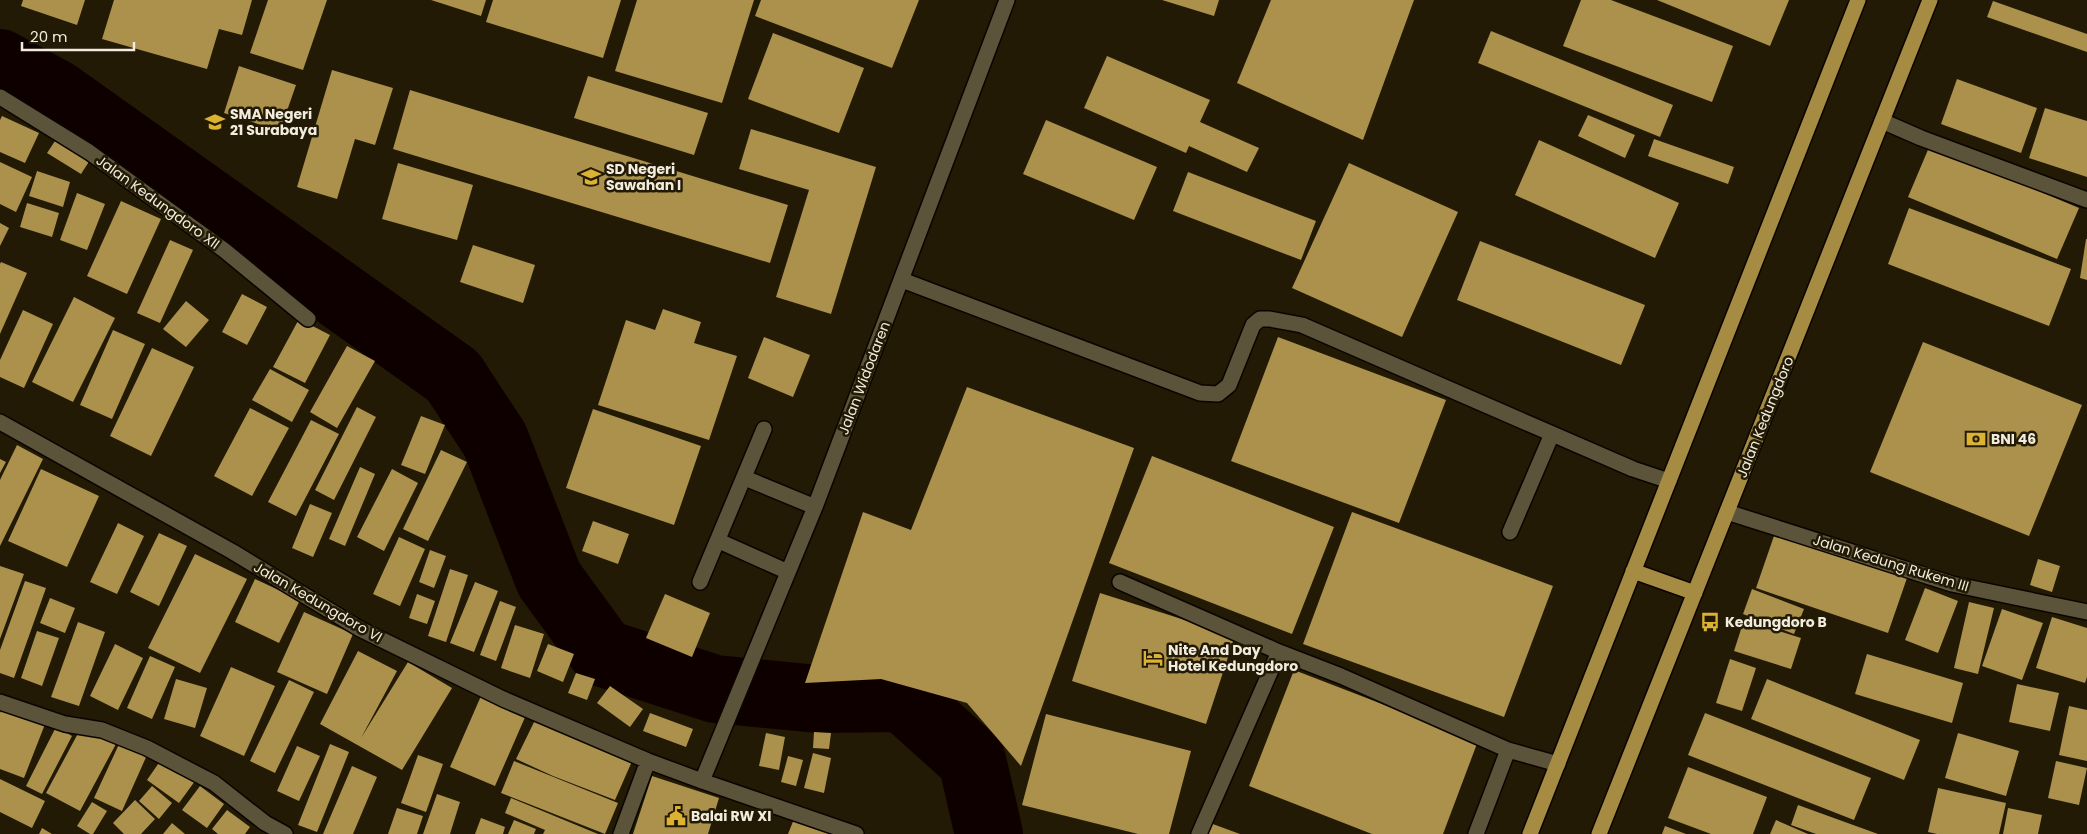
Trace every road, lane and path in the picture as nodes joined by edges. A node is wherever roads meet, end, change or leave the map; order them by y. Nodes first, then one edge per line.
1 (1007, 0) edge
2 (1858, 0) edge
3 (1930, 0) edge
4 (0, 97) edge
5 (1882, 121) junction
6 (2087, 200) edge
7 (902, 280) junction
8 (308, 318) dead end
9 (0, 422) edge
10 (764, 429) dead end
11 (1552, 434) junction
12 (745, 478) junction
13 (1669, 480) junction
14 (815, 507) junction
15 (1727, 512) junction
16 (1510, 532) dead end
17 (719, 541) junction
18 (1633, 571) junction
19 (788, 572) junction
20 (700, 582) dead end
21 (1120, 582) dead end
22 (1694, 593) junction
23 (2087, 612) edge
24 (1278, 652) junction
25 (0, 702) edge
26 (1508, 750) junction
27 (648, 761) junction
28 (1558, 764) junction
29 (702, 781) junction
30 (261, 829) edge
31 (285, 834) edge
32 (621, 834) edge
33 (856, 834) edge
34 (1199, 834) edge
35 (1476, 834) edge
36 (1530, 834) edge
37 (1599, 834) edge

1 - 7 street, Jalan Widodaren
2 - 13 main road
3 - 5 main road, Jalan Kedungdoro
4 - 8 street, Jalan Kedungdoro XII
5 - 6 street
5 - 15 main road, Jalan Kedungdoro
7 - 11 street
7 - 14 street, Jalan Widodaren
9 - 27 street, Jalan Kedungdoro VI
10 - 12 street
11 - 13 street
11 - 16 street
12 - 14 street
12 - 17 street
13 - 18 main road
14 - 19 street, Jalan Widodaren
15 - 22 main road, Jalan Kedungdoro
15 - 23 street, Jalan Kedung Rukem III
17 - 19 street
17 - 20 street
18 - 22 main road
18 - 28 main road
19 - 29 street, Jalan Widodaren
21 - 24 street
22 - 37 main road, Jalan Kedungdoro
24 - 26 street
24 - 34 street
25 - 30 street
26 - 28 street
26 - 35 street
27 - 29 street, Jalan Kedungdoro VI
27 - 32 street
28 - 36 main road
29 - 33 street, Jalan Kedungdoro VI
30 - 31 street

